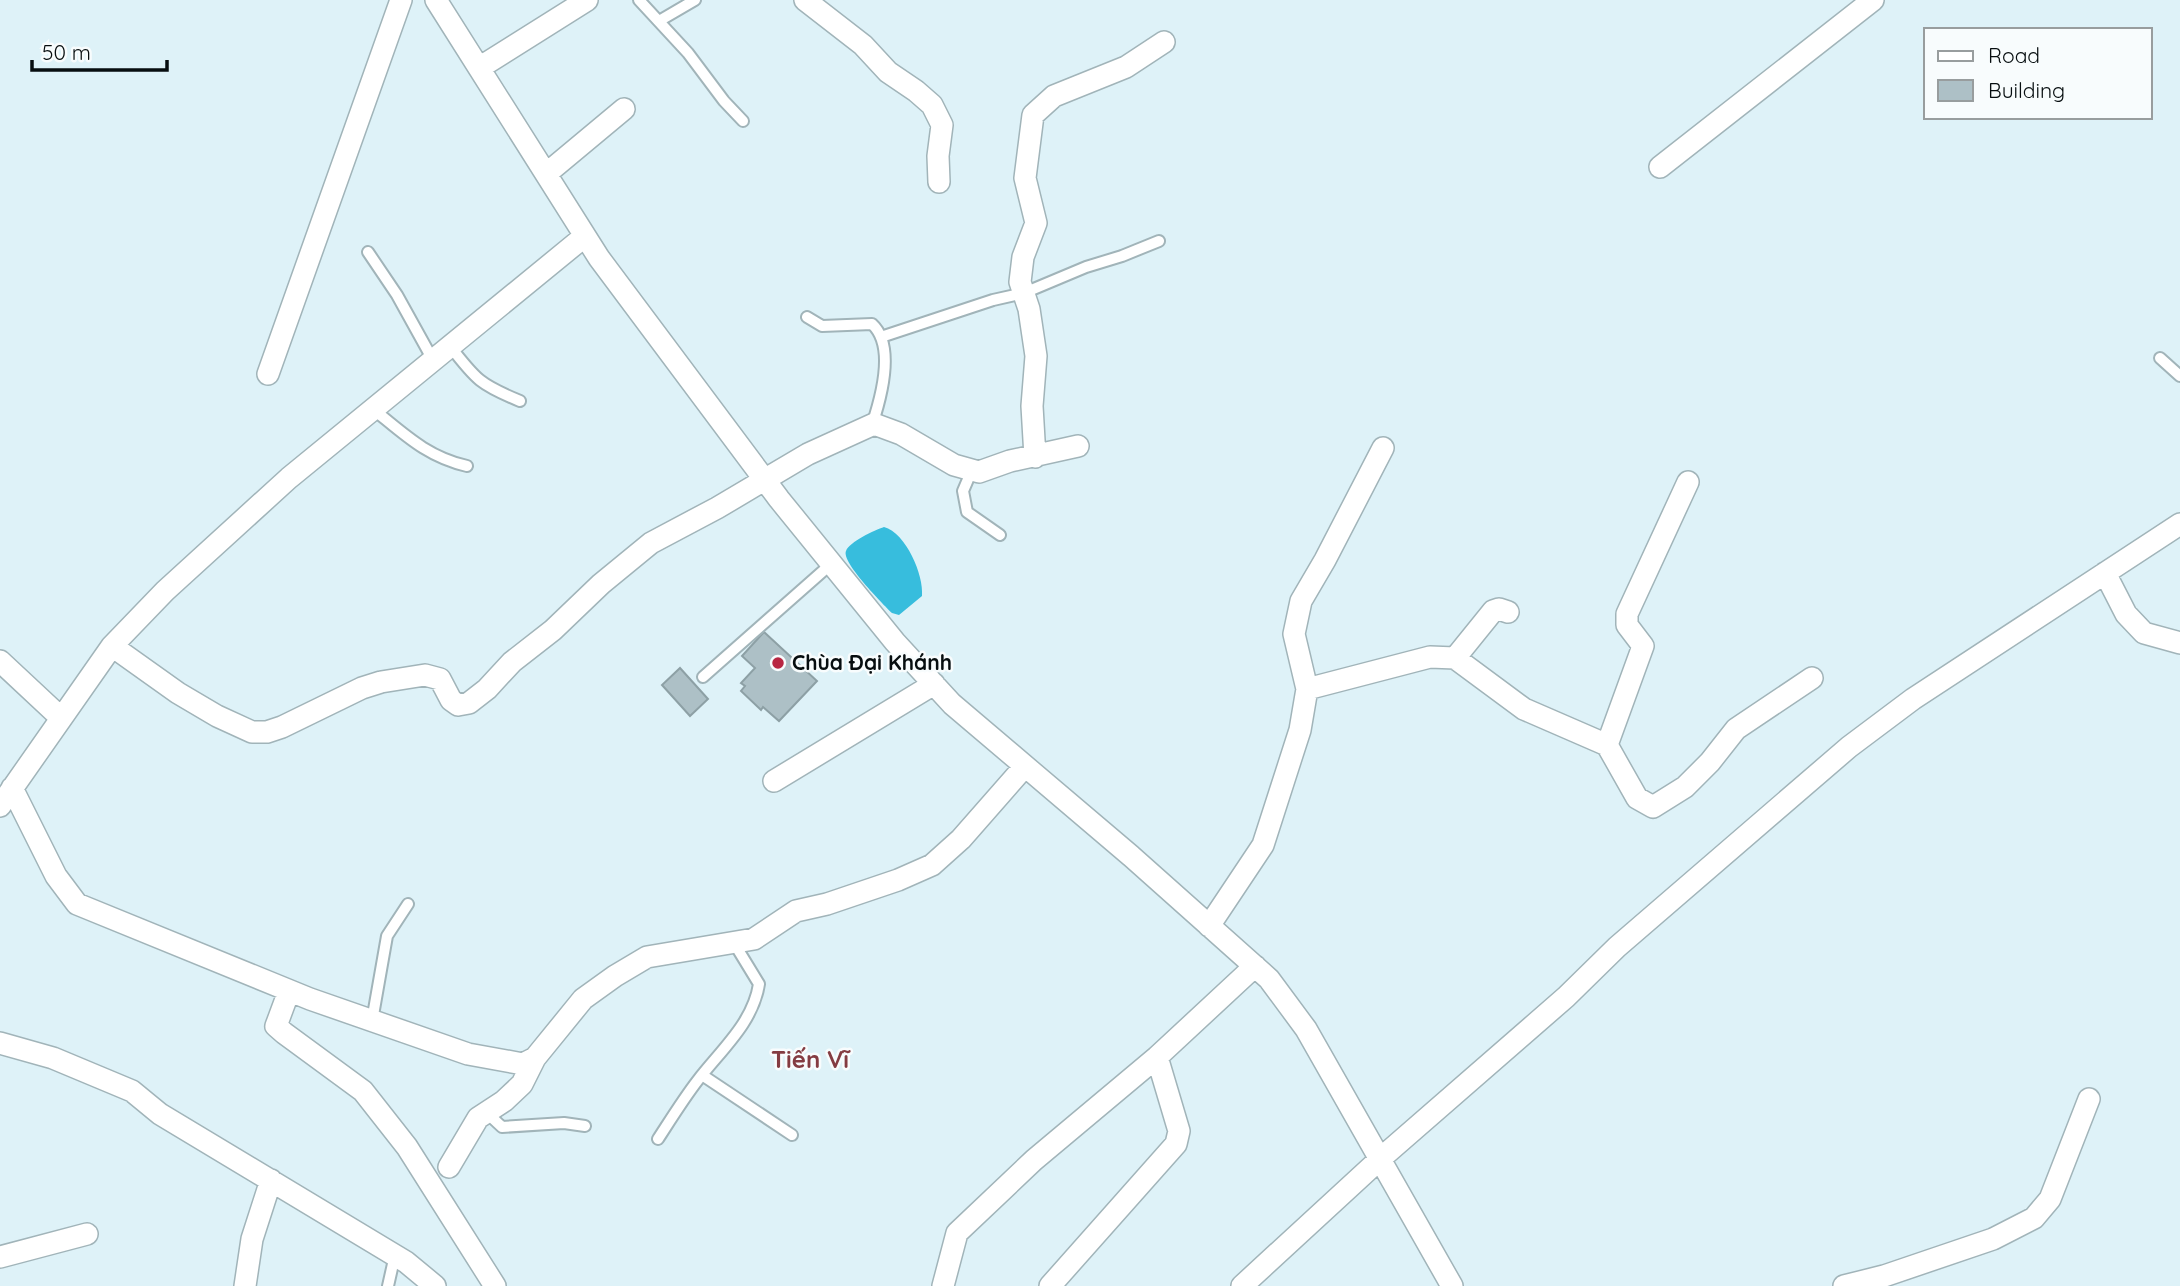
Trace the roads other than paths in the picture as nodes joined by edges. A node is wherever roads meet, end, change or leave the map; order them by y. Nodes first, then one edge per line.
1 (401, 0) edge
2 (436, 0) edge
3 (587, 0) edge
4 (639, 0) edge
5 (695, 0) edge
6 (804, 0) edge
7 (1873, 0) edge
8 (659, 21) junction
9 (1164, 42) dead end
10 (479, 68) junction
11 (624, 109) dead end
12 (743, 121) dead end
13 (1660, 167) dead end
14 (546, 174) junction
15 (939, 182) dead end
16 (585, 236) junction
17 (1159, 241) dead end
18 (368, 252) dead end
19 (1024, 293) junction
20 (807, 317) dead end
21 (881, 337) junction
22 (450, 346) junction
23 (2160, 358) dead end
24 (433, 360) junction
25 (268, 374) dead end
26 (2180, 376) edge
27 (520, 401) dead end
28 (373, 410) junction
29 (872, 425) junction
30 (1078, 446) dead end
31 (1383, 449) dead end
32 (1035, 457) junction
33 (467, 466) dead end
34 (972, 470) junction
35 (764, 479) junction
36 (1688, 482) dead end
37 (2180, 524) edge
38 (1000, 535) dead end
39 (831, 564) junction
40 (2105, 573) junction
41 (1508, 612) dead end
42 (2180, 643) edge
43 (112, 646) junction
44 (1455, 658) junction
45 (0, 661) edge
46 (703, 677) dead end
47 (1812, 678) dead end
48 (934, 684) junction
49 (1307, 689) junction
50 (61, 717) junction
51 (1607, 745) junction
52 (1025, 766) junction
53 (774, 781) dead end
54 (6, 797) edge
55 (408, 904) dead end
56 (1209, 926) junction
57 (734, 943) junction
58 (1255, 966) junction
59 (289, 991) junction
60 (372, 1021) junction
61 (0, 1043) edge
62 (1157, 1057) junction
63 (535, 1058) junction
64 (702, 1075) junction
65 (2089, 1099) dead end
66 (487, 1113) junction
67 (585, 1126) dead end
68 (792, 1135) dead end
69 (658, 1139) dead end
70 (1380, 1159) junction
71 (450, 1167) dead end
72 (271, 1180) junction
73 (87, 1234) dead end
74 (395, 1255) junction
75 (0, 1257) edge
76 (245, 1286) edge
77 (388, 1286) edge
78 (435, 1286) edge
79 (495, 1286) edge
80 (943, 1286) edge
81 (1050, 1286) edge
82 (1241, 1286) edge
83 (1452, 1286) edge
84 (1844, 1286) edge

1 - 25 street
2 - 10 street
3 - 10 street
4 - 8 lane
5 - 8 lane
6 - 15 street
7 - 13 street
8 - 12 lane
9 - 19 street
10 - 14 street
11 - 14 street
14 - 16 street
16 - 22 street
16 - 35 street
17 - 19 lane
18 - 24 lane
19 - 21 lane
19 - 32 street
20 - 21 lane
21 - 29 lane
22 - 24 street
22 - 27 lane
23 - 26 lane
24 - 28 street
28 - 33 lane
28 - 43 street
29 - 34 street
29 - 35 street
30 - 32 street
31 - 49 street
32 - 34 street
34 - 38 lane
35 - 39 street
35 - 43 street
36 - 51 street
37 - 40 street
39 - 46 lane
39 - 48 street
40 - 42 street
40 - 70 street
41 - 44 street
43 - 50 street
44 - 49 street
44 - 51 street
45 - 50 street
47 - 51 street
48 - 52 street
48 - 53 street
49 - 56 street
50 - 54 street
52 - 56 street
52 - 57 street
54 - 59 street
55 - 60 lane
56 - 58 street
57 - 63 street
57 - 64 lane
58 - 62 street
58 - 70 street
59 - 60 street
59 - 79 street
60 - 63 street
61 - 72 street
62 - 80 street
62 - 81 street
63 - 66 street
64 - 68 lane
64 - 69 lane
65 - 84 street
66 - 67 lane
66 - 71 street
70 - 82 street
70 - 83 street
72 - 74 street
72 - 76 street
73 - 75 street
74 - 77 lane
74 - 78 street

